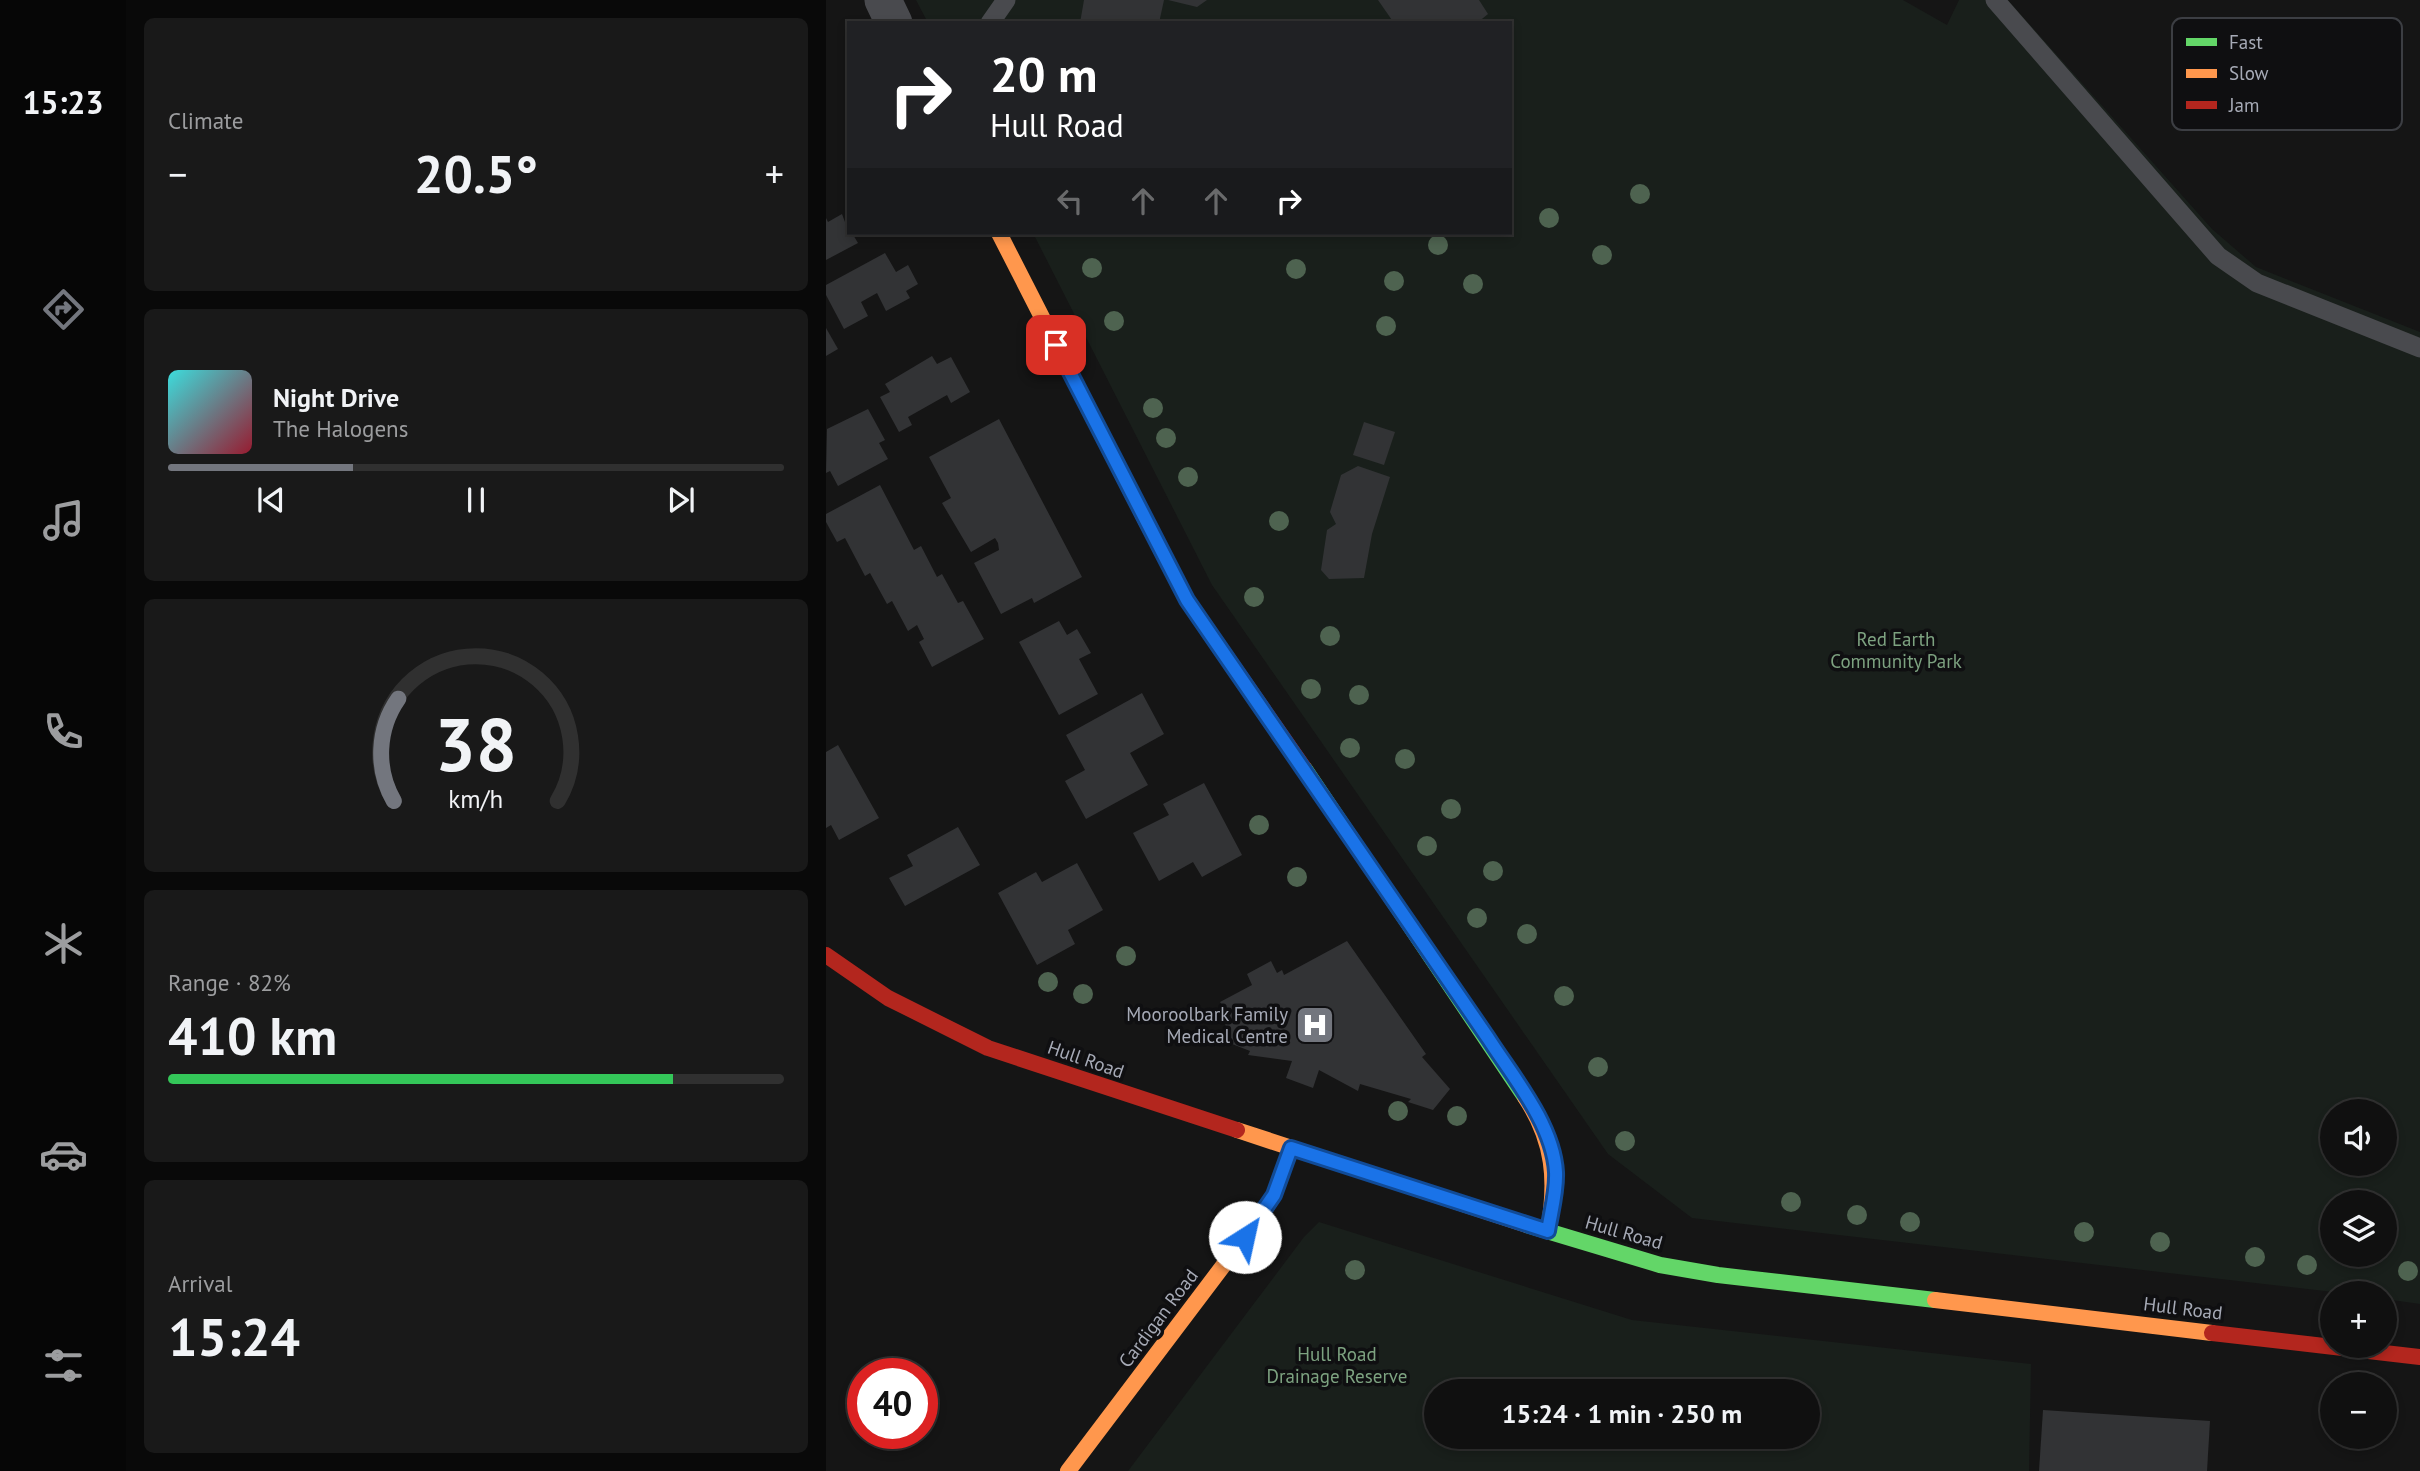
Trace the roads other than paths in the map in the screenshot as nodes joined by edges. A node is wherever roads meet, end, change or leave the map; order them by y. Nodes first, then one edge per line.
1 (883, 0) edge
2 (1006, 0) edge
3 (1995, 0) edge
4 (893, 21) edge
5 (991, 21) edge
6 (1000, 235) edge
7 (2420, 348) edge
8 (826, 955) edge
9 (1291, 1148) junction
10 (1548, 1231) junction
11 (2420, 1357) edge
12 (1068, 1471) edge

1 - 4 street
2 - 5 lane
3 - 7 lane
6 - 10 main road
8 - 9 main road, Hull Road
9 - 10 main road, Hull Road
9 - 12 main road, Cardigan Road
10 - 11 main road, Hull Road

